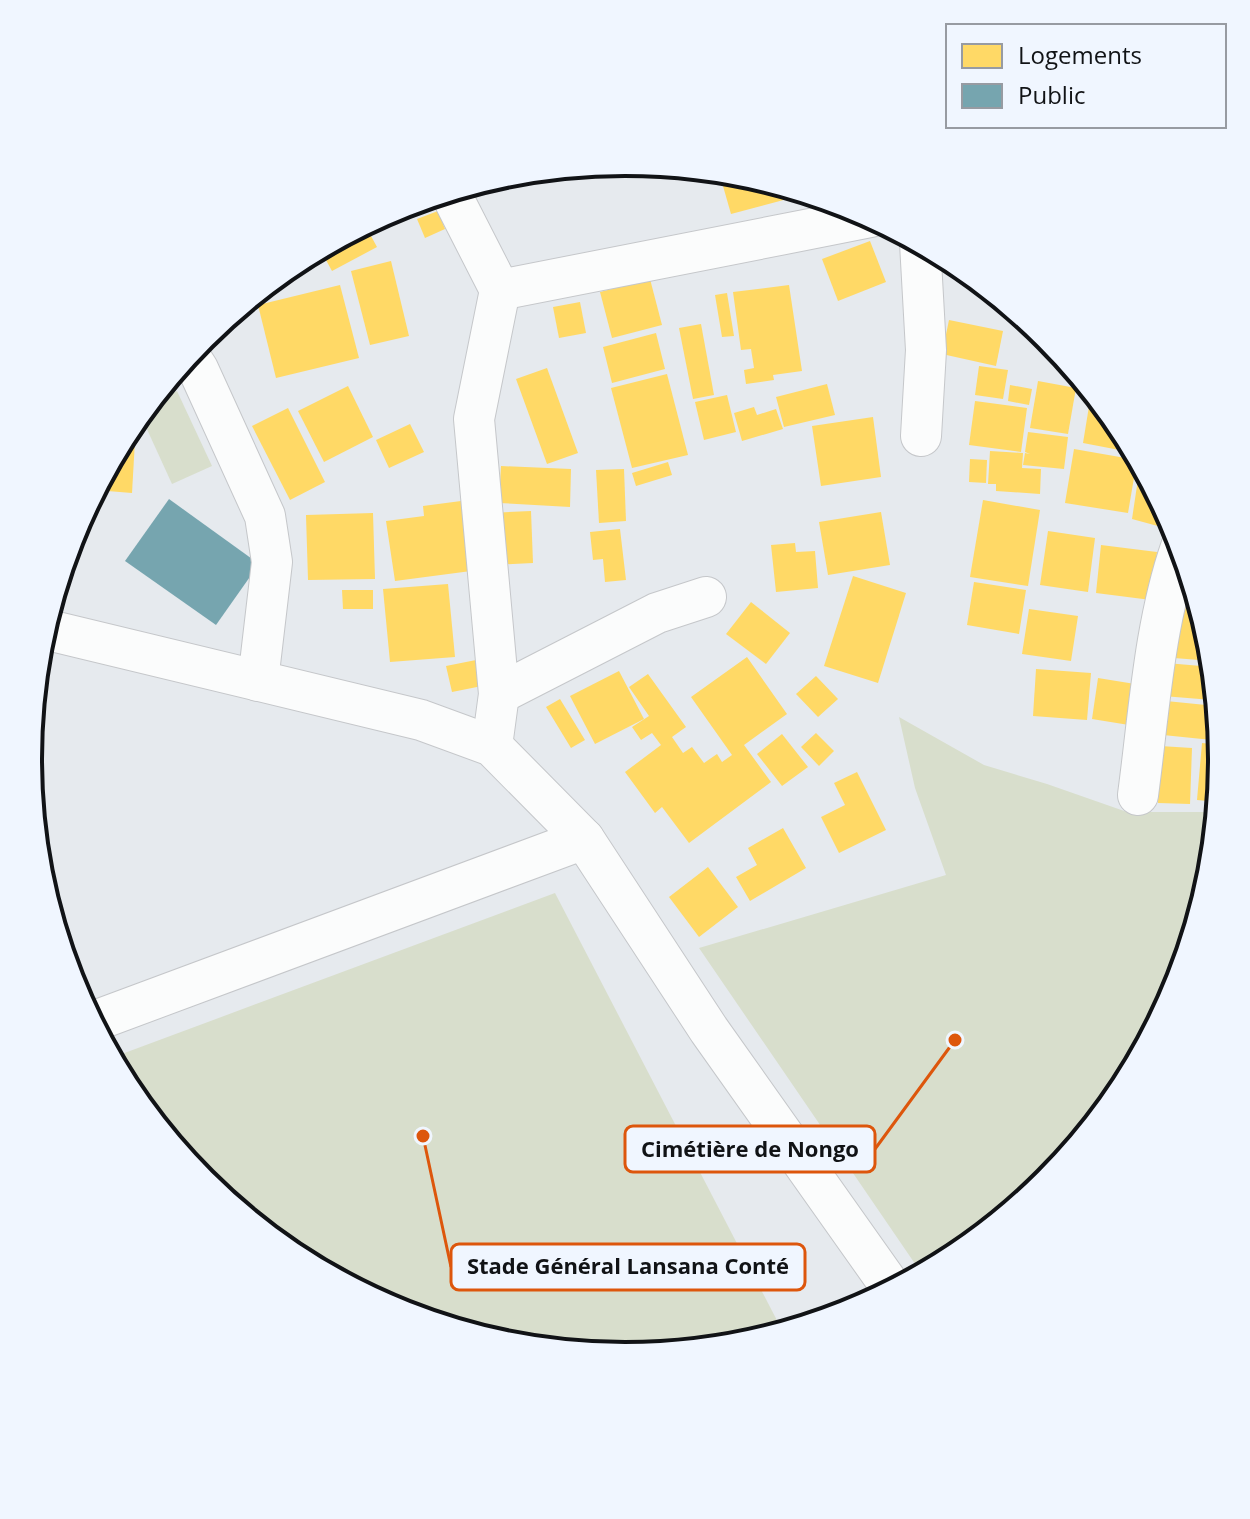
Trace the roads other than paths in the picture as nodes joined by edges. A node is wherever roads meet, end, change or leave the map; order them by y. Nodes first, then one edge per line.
1 (455, 202) edge
2 (849, 221) edge
3 (921, 258) edge
4 (500, 290) junction
5 (196, 366) edge
6 (921, 436) dead end
7 (1177, 573) edge
8 (706, 597) dead end
9 (56, 632) edge
10 (258, 681) junction
11 (499, 694) junction
12 (492, 746) junction
13 (1138, 795) dead end
14 (584, 839) junction
15 (103, 1018) edge
16 (886, 1280) edge

1 - 4 street
2 - 4 street
3 - 6 street
4 - 11 street
5 - 10 street
7 - 13 street
8 - 11 street
9 - 10 street
10 - 12 street
11 - 12 street
12 - 14 street
14 - 15 street
14 - 16 street

